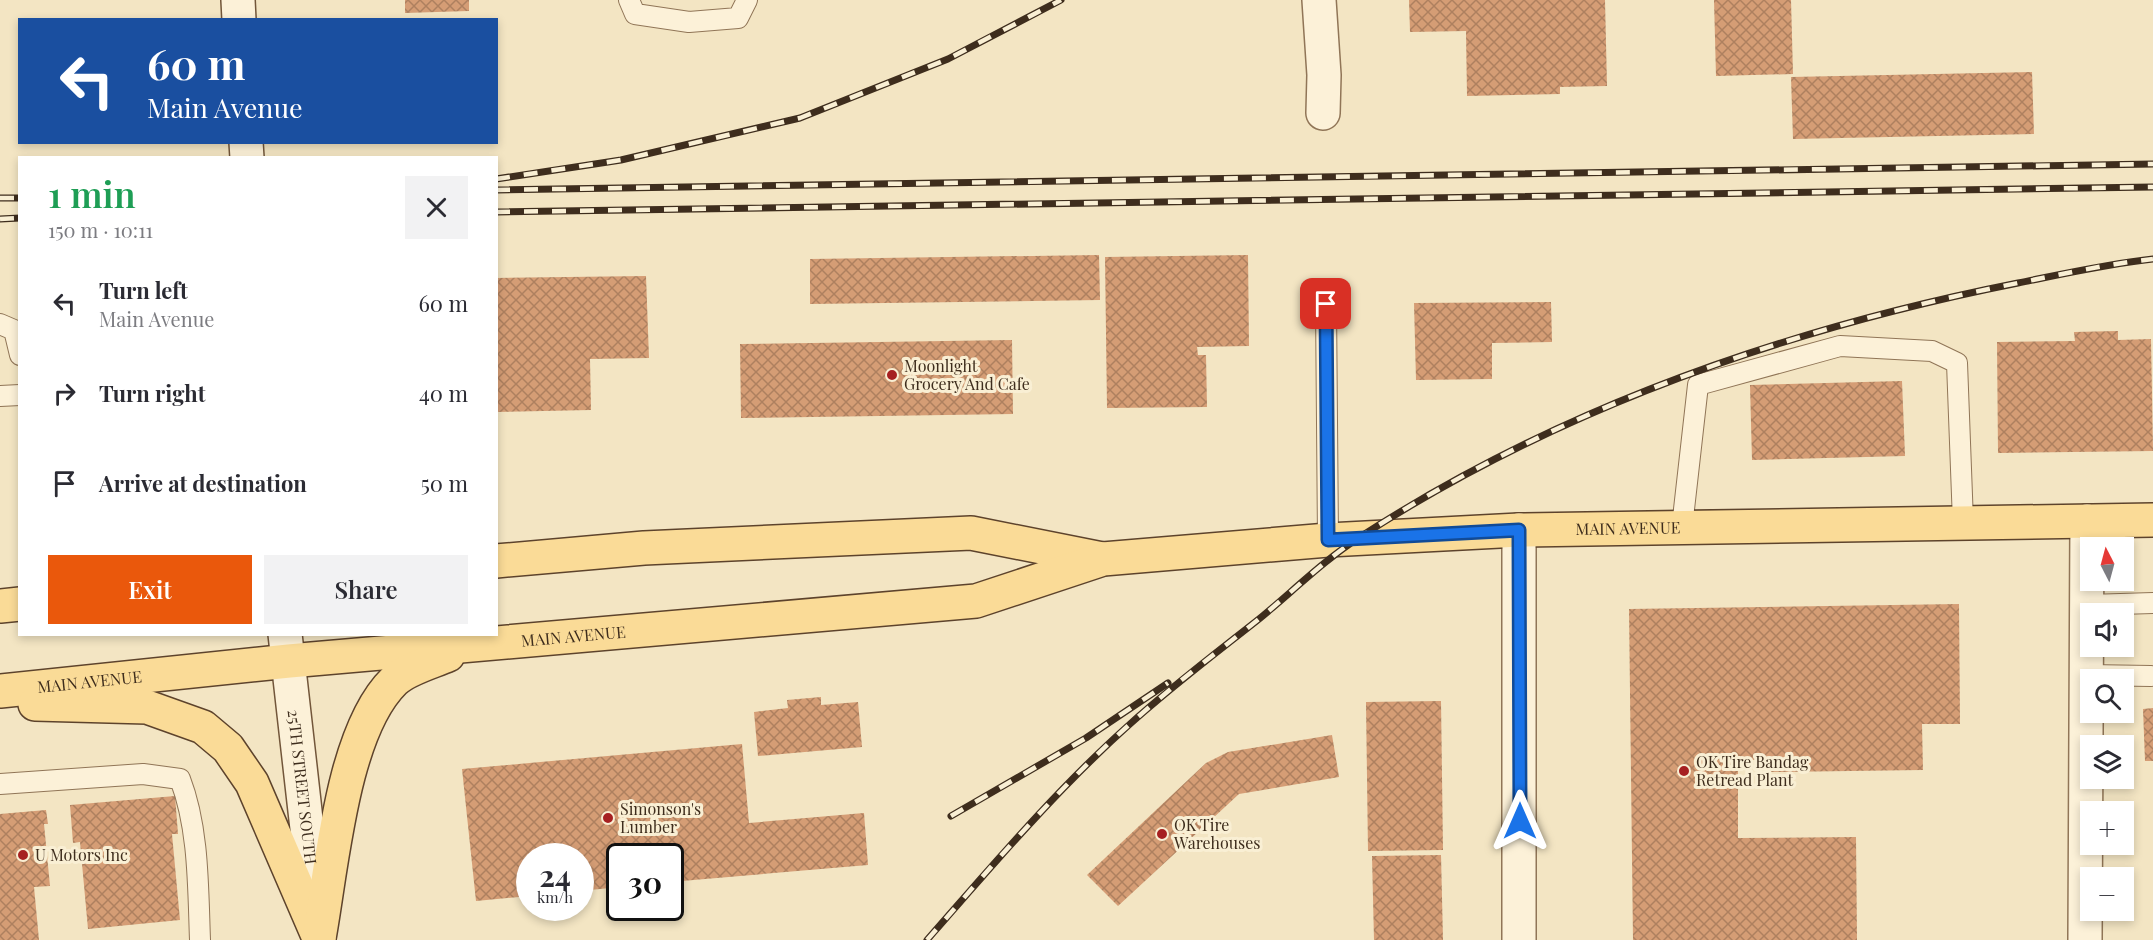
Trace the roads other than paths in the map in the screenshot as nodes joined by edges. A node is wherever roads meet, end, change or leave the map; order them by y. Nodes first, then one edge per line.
1 (238, 0) edge
2 (629, 0) edge
3 (747, 0) edge
4 (1319, 0) edge
5 (239, 18) edge
6 (1323, 113) dead end
7 (1326, 304) dead end
8 (0, 324) edge
9 (18, 347) edge
10 (18, 395) edge
11 (0, 396) edge
12 (2153, 520) edge
13 (2087, 521) junction
14 (1963, 522) junction
15 (1682, 527) junction
16 (1519, 530) junction
17 (1328, 540) junction
18 (503, 558) edge
19 (1103, 559) junction
20 (2088, 603) edge
21 (2153, 603) edge
22 (2134, 604) edge
23 (467, 646) junction
24 (287, 648) edge
25 (2134, 676) edge
26 (2151, 676) dead end
27 (0, 691) edge
28 (0, 704) edge
29 (2087, 723) edge
30 (0, 784) edge
31 (319, 939) edge
32 (200, 940) edge
33 (1519, 940) edge
34 (2085, 940) edge

1 - 5 street
2 - 3 lane
4 - 6 street
7 - 17 lane
8 - 9 lane
10 - 11 lane
12 - 13 main road, MAIN AVENUE
13 - 14 main road, MAIN AVENUE
13 - 20 street
14 - 15 main road, MAIN AVENUE
14 - 15 lane
15 - 16 main road, MAIN AVENUE
16 - 17 main road, MAIN AVENUE
16 - 33 street
17 - 19 main road, MAIN AVENUE
18 - 19 main road, MAIN AVENUE
19 - 23 main road, MAIN AVENUE
21 - 22 lane
23 - 24 main road, MAIN AVENUE
23 - 31 main road
24 - 27 main road, MAIN AVENUE
24 - 31 street, 25TH STREET SOUTH
25 - 26 lane
28 - 31 main road
29 - 34 street
30 - 32 lane

